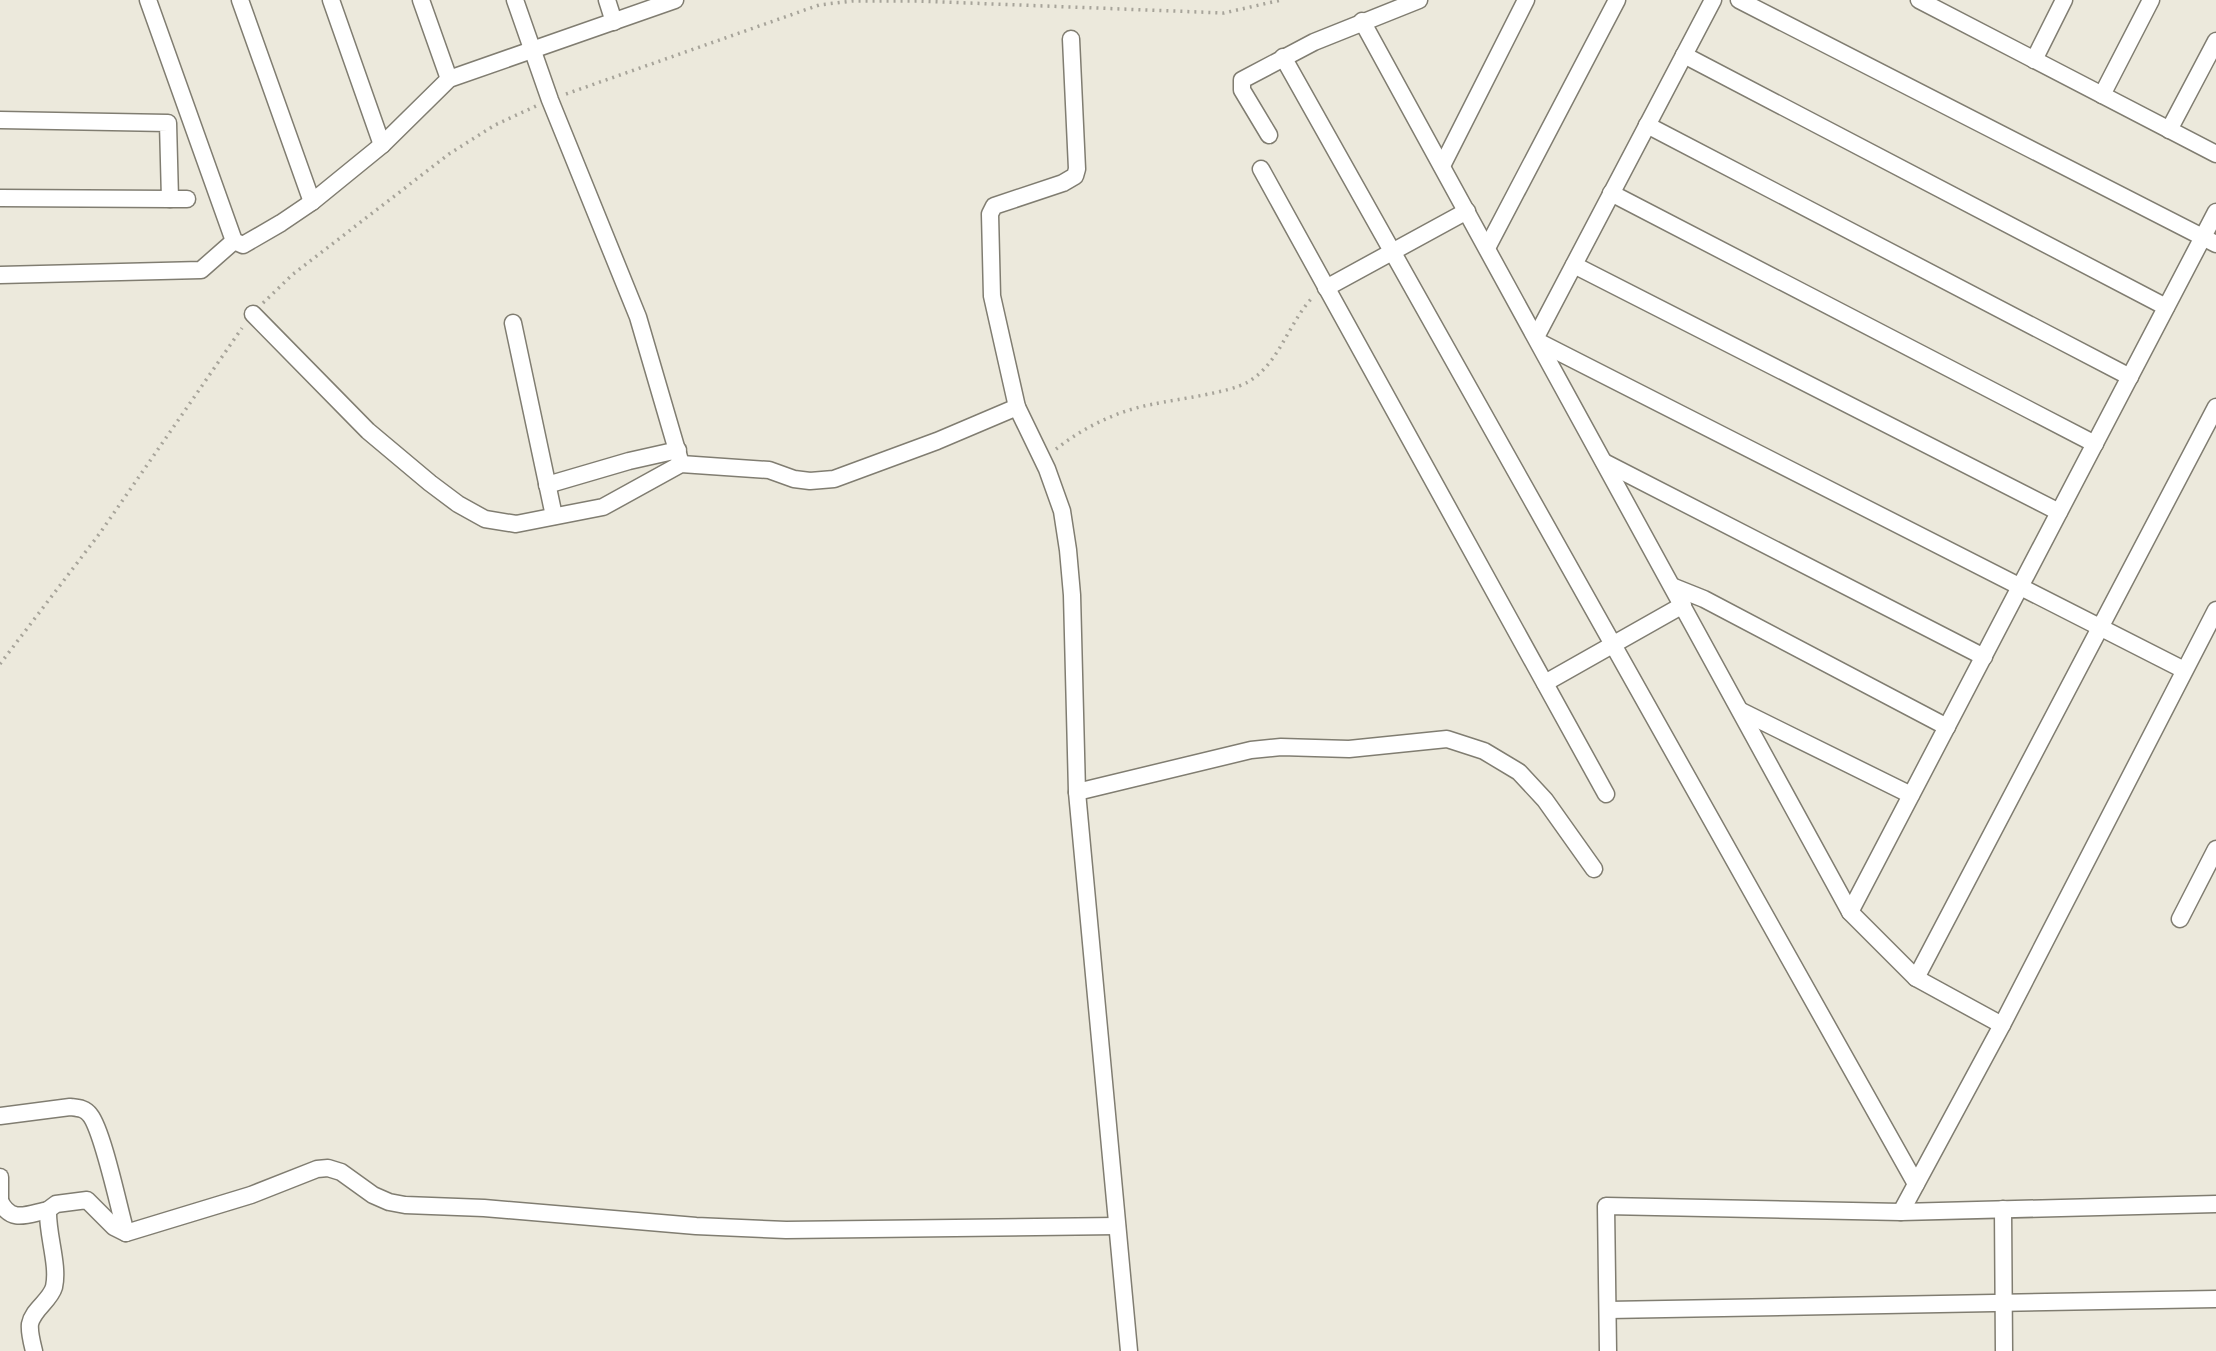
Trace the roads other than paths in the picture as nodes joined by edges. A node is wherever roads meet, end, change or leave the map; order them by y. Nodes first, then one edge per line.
1 (148, 0) edge
2 (240, 0) edge
3 (331, 0) edge
4 (421, 0) edge
5 (515, 0) edge
6 (607, 0) edge
7 (676, 0) edge
8 (1419, 0) edge
9 (1526, 0) edge
10 (1617, 0) edge
11 (1713, 0) edge
12 (1739, 0) edge
13 (1920, 0) edge
14 (2064, 0) edge
15 (2151, 0) edge
16 (1362, 21) junction
17 (614, 22) junction
18 (1071, 39) dead end
19 (2216, 41) edge
20 (533, 50) junction
21 (1684, 55) junction
22 (1283, 57) junction
23 (2034, 60) junction
24 (449, 79) junction
25 (2102, 95) junction
26 (0, 120) edge
27 (1647, 125) junction
28 (2169, 130) junction
29 (1269, 135) dead end
30 (382, 145) junction
31 (2216, 155) edge
32 (1443, 166) junction
33 (1261, 169) dead end
34 (1611, 193) junction
35 (0, 198) edge
36 (170, 199) junction
37 (187, 199) dead end
38 (312, 202) junction
39 (1466, 211) junction
40 (2216, 212) edge
41 (234, 241) junction
42 (2209, 241) edge
43 (1487, 248) junction
44 (1392, 252) junction
45 (1574, 265) junction
46 (0, 275) edge
47 (1326, 288) junction
48 (2166, 307) junction
49 (253, 314) dead end
50 (513, 323) dead end
51 (1537, 340) junction
52 (2130, 377) junction
53 (1017, 407) junction
54 (2216, 407) edge
55 (2095, 444) junction
56 (679, 457) junction
57 (1604, 462) junction
58 (547, 485) junction
59 (2059, 512) junction
60 (554, 516) junction
61 (1674, 587) junction
62 (2020, 587) junction
63 (1683, 605) junction
64 (2216, 610) edge
65 (2101, 628) junction
66 (1613, 645) junction
67 (1984, 657) junction
68 (2185, 670) junction
69 (1545, 683) junction
70 (1741, 711) junction
71 (1947, 727) junction
72 (1077, 792) junction
73 (1606, 794) dead end
74 (1911, 795) junction
75 (2216, 849) edge
76 (1594, 869) dead end
77 (1850, 912) junction
78 (2180, 919) dead end
79 (1916, 978) junction
80 (2002, 1024) junction
81 (0, 1116) edge
82 (0, 1177) edge
83 (1916, 1184) junction
84 (0, 1197) edge
85 (2216, 1204) edge
86 (2003, 1209) junction
87 (48, 1210) junction
88 (1900, 1212) junction
89 (1117, 1226) junction
90 (126, 1233) junction
91 (2216, 1299) edge
92 (2003, 1303) junction
93 (1608, 1310) junction
94 (34, 1351) edge
95 (1129, 1351) edge
96 (1608, 1351) edge
97 (2004, 1351) edge

1 - 41 street
2 - 38 street
3 - 30 street
4 - 24 street
5 - 20 street
6 - 17 street
7 - 17 street
8 - 16 street
9 - 32 street
10 - 43 street
11 - 21 street
12 - 42 street
13 - 23 street
14 - 23 street
15 - 25 street
16 - 22 street
16 - 32 street
17 - 20 street
18 - 53 street
19 - 28 street
20 - 24 street
20 - 56 street
21 - 27 street
21 - 48 street
22 - 29 street
22 - 44 street
23 - 25 street
24 - 30 street
25 - 28 street
26 - 36 street
27 - 34 street
27 - 52 street
28 - 31 street
30 - 38 street
32 - 39 street
33 - 47 street
34 - 45 street
34 - 55 street
35 - 36 street
36 - 37 street
38 - 41 street
39 - 43 street
39 - 44 street
40 - 42 street
41 - 46 street
42 - 48 street
43 - 51 street
44 - 47 street
44 - 66 street
45 - 51 street
45 - 59 street
47 - 69 street
48 - 52 street
49 - 60 street
50 - 58 street
51 - 57 street
51 - 62 street
52 - 55 street
53 - 56 street
53 - 72 street
54 - 65 street
55 - 59 street
56 - 58 street
56 - 60 street
57 - 61 street
57 - 67 street
58 - 60 street
59 - 62 street
61 - 63 street
61 - 71 street
62 - 65 street
62 - 67 street
63 - 66 street
63 - 70 street
64 - 68 street
65 - 68 street
65 - 79 street
66 - 69 street
66 - 83 street
67 - 71 street
68 - 80 street
69 - 73 street
70 - 74 street
70 - 77 street
71 - 74 street
72 - 76 street
72 - 89 street
74 - 77 street
75 - 78 street
77 - 79 street
79 - 80 street
80 - 83 street
81 - 90 street
82 - 84 street
83 - 88 street
84 - 87 street
85 - 86 street
86 - 88 street
86 - 92 street
87 - 90 street
87 - 94 street
88 - 93 street
89 - 90 street
89 - 95 street
91 - 92 street
92 - 93 street
92 - 97 street
93 - 96 street

